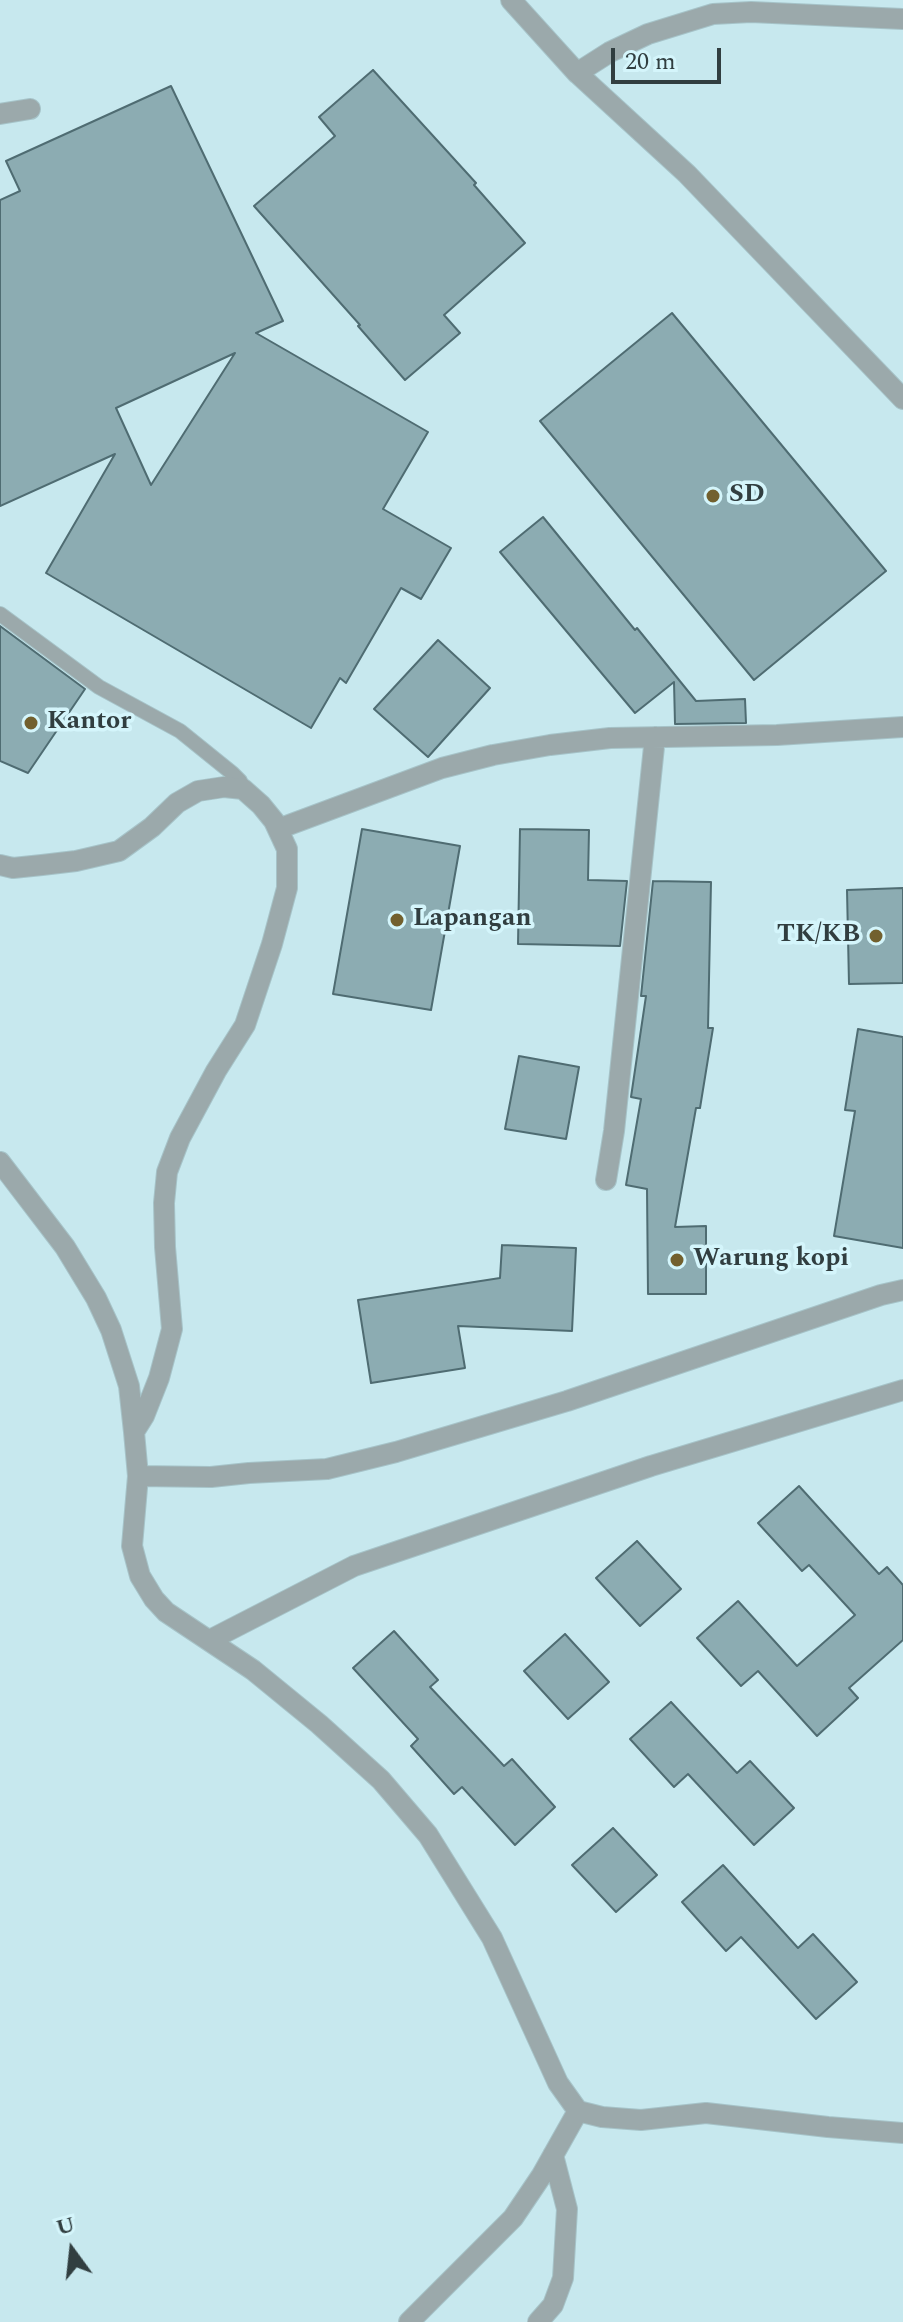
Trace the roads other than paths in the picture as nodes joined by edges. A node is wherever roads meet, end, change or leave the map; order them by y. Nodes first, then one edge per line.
1 (511, 0) edge
2 (903, 19) edge
3 (577, 73) junction
4 (30, 109) dead end
5 (0, 114) edge
6 (903, 399) edge
7 (0, 614) edge
8 (903, 727) edge
9 (655, 737) junction
10 (243, 789) junction
11 (278, 829) junction
12 (0, 865) edge
13 (0, 1162) edge
14 (606, 1180) dead end
15 (903, 1290) edge
16 (903, 1390) edge
17 (134, 1432) junction
18 (138, 1476) junction
19 (210, 1640) junction
20 (578, 2111) junction
21 (903, 2133) edge
22 (553, 2155) junction
23 (409, 2322) edge
24 (538, 2322) edge

1 - 3 street
2 - 3 street
3 - 6 street
4 - 5 street
7 - 10 lane
8 - 9 street
9 - 11 street
9 - 14 street
10 - 11 street
10 - 12 street
11 - 17 street
13 - 17 street
15 - 18 street
16 - 19 street
17 - 18 street
18 - 19 street
19 - 20 street
20 - 21 street
20 - 22 street
22 - 23 street
22 - 24 street

